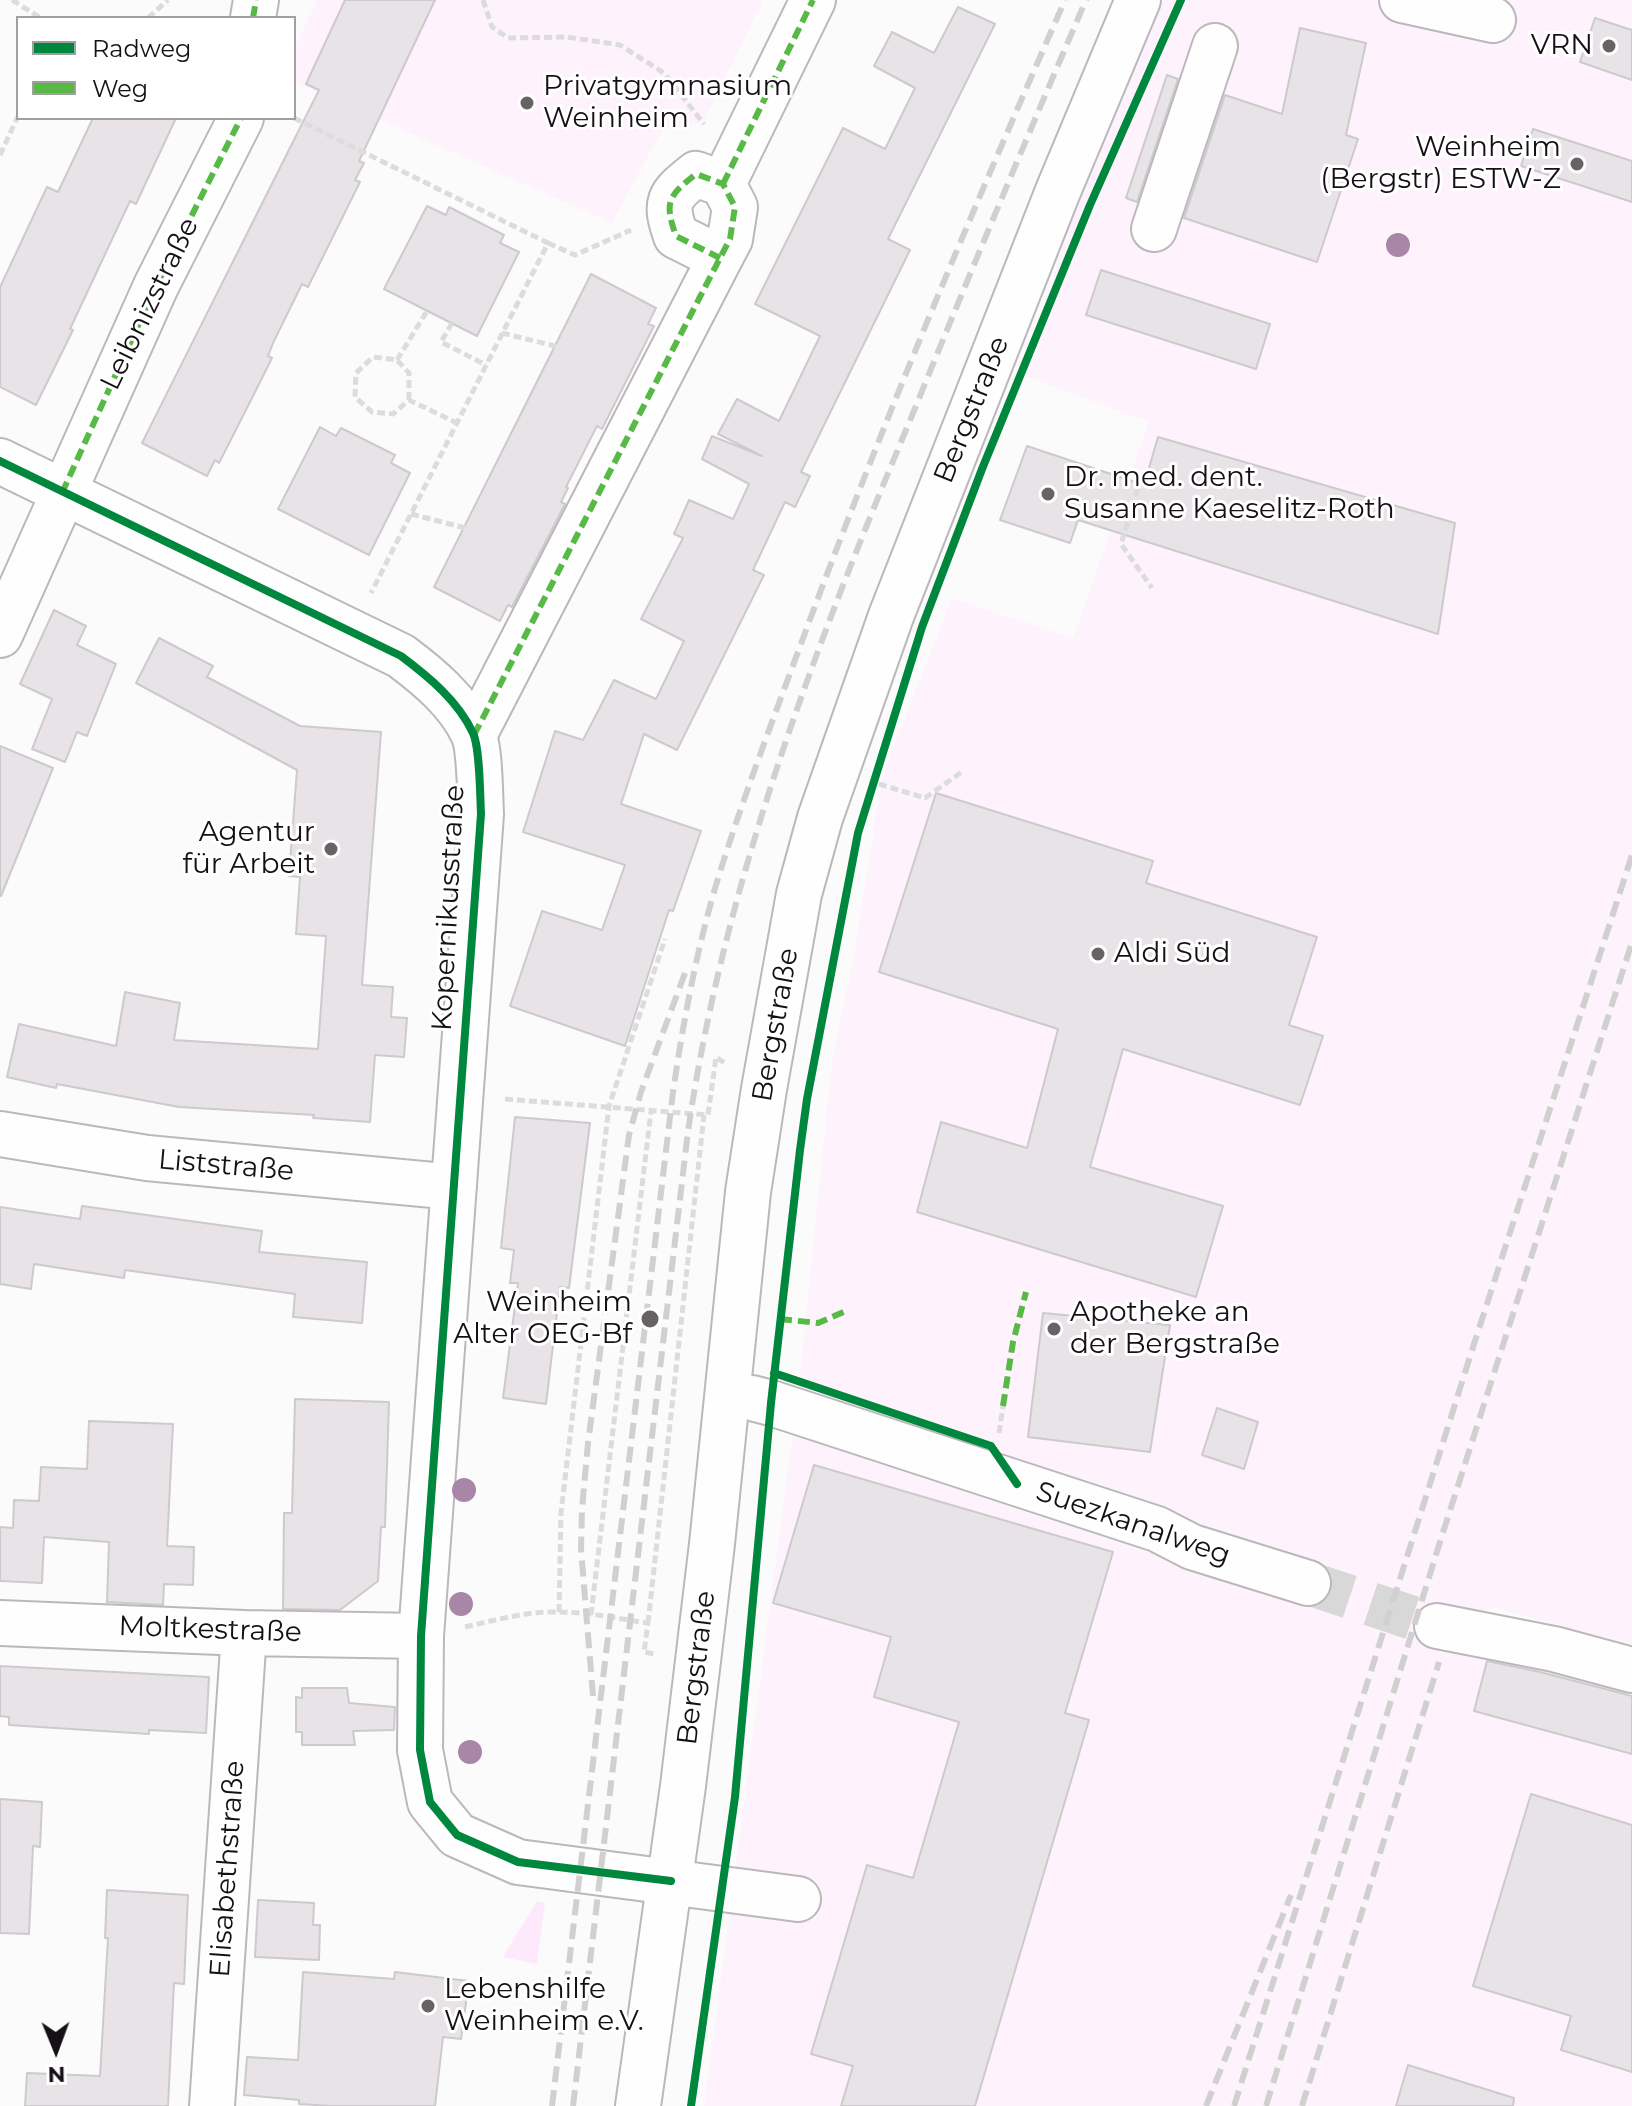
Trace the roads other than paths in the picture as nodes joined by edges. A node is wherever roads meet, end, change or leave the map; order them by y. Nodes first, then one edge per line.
1 (813, 0) edge
2 (1138, 0) edge
3 (1402, 0) edge
4 (1493, 20) dead end
5 (1215, 46) dead end
6 (240, 120) edge
7 (729, 173) junction
8 (1154, 229) dead end
9 (720, 258) junction
10 (0, 461) edge
11 (62, 493) junction
12 (0, 635) edge
13 (474, 735) junction
14 (0, 1134) edge
15 (454, 1187) junction
16 (728, 1395) junction
17 (1308, 1583) tunnel mouth
18 (0, 1623) edge
19 (1437, 1626) tunnel mouth
20 (244, 1633) junction
21 (421, 1636) junction
22 (1632, 1670) edge
23 (671, 1881) junction
24 (798, 1899) dead end
25 (212, 2106) edge
26 (638, 2106) edge

1 - 7 street
2 - 16 street, Bergstraße
3 - 4 street
5 - 8 street
6 - 11 street, Leibnizstraße
7 - 9 street
7 - 9 street
9 - 13 street
10 - 11 street, Kopernikusstraße
11 - 12 street, Leibnizstraße
11 - 13 street, Kopernikusstraße
13 - 15 street, Kopernikusstraße
14 - 15 street, Liststraße
15 - 21 street, Kopernikusstraße
16 - 17 street, Suezkanalweg
16 - 23 street, Bergstraße
18 - 20 street, Moltkestraße
19 - 22 street
20 - 21 street, Moltkestraße
20 - 25 street, Elisabethstraße
21 - 23 street, Kopernikusstraße
23 - 24 street, Kopernikusstraße
23 - 26 street, Bergstraße

